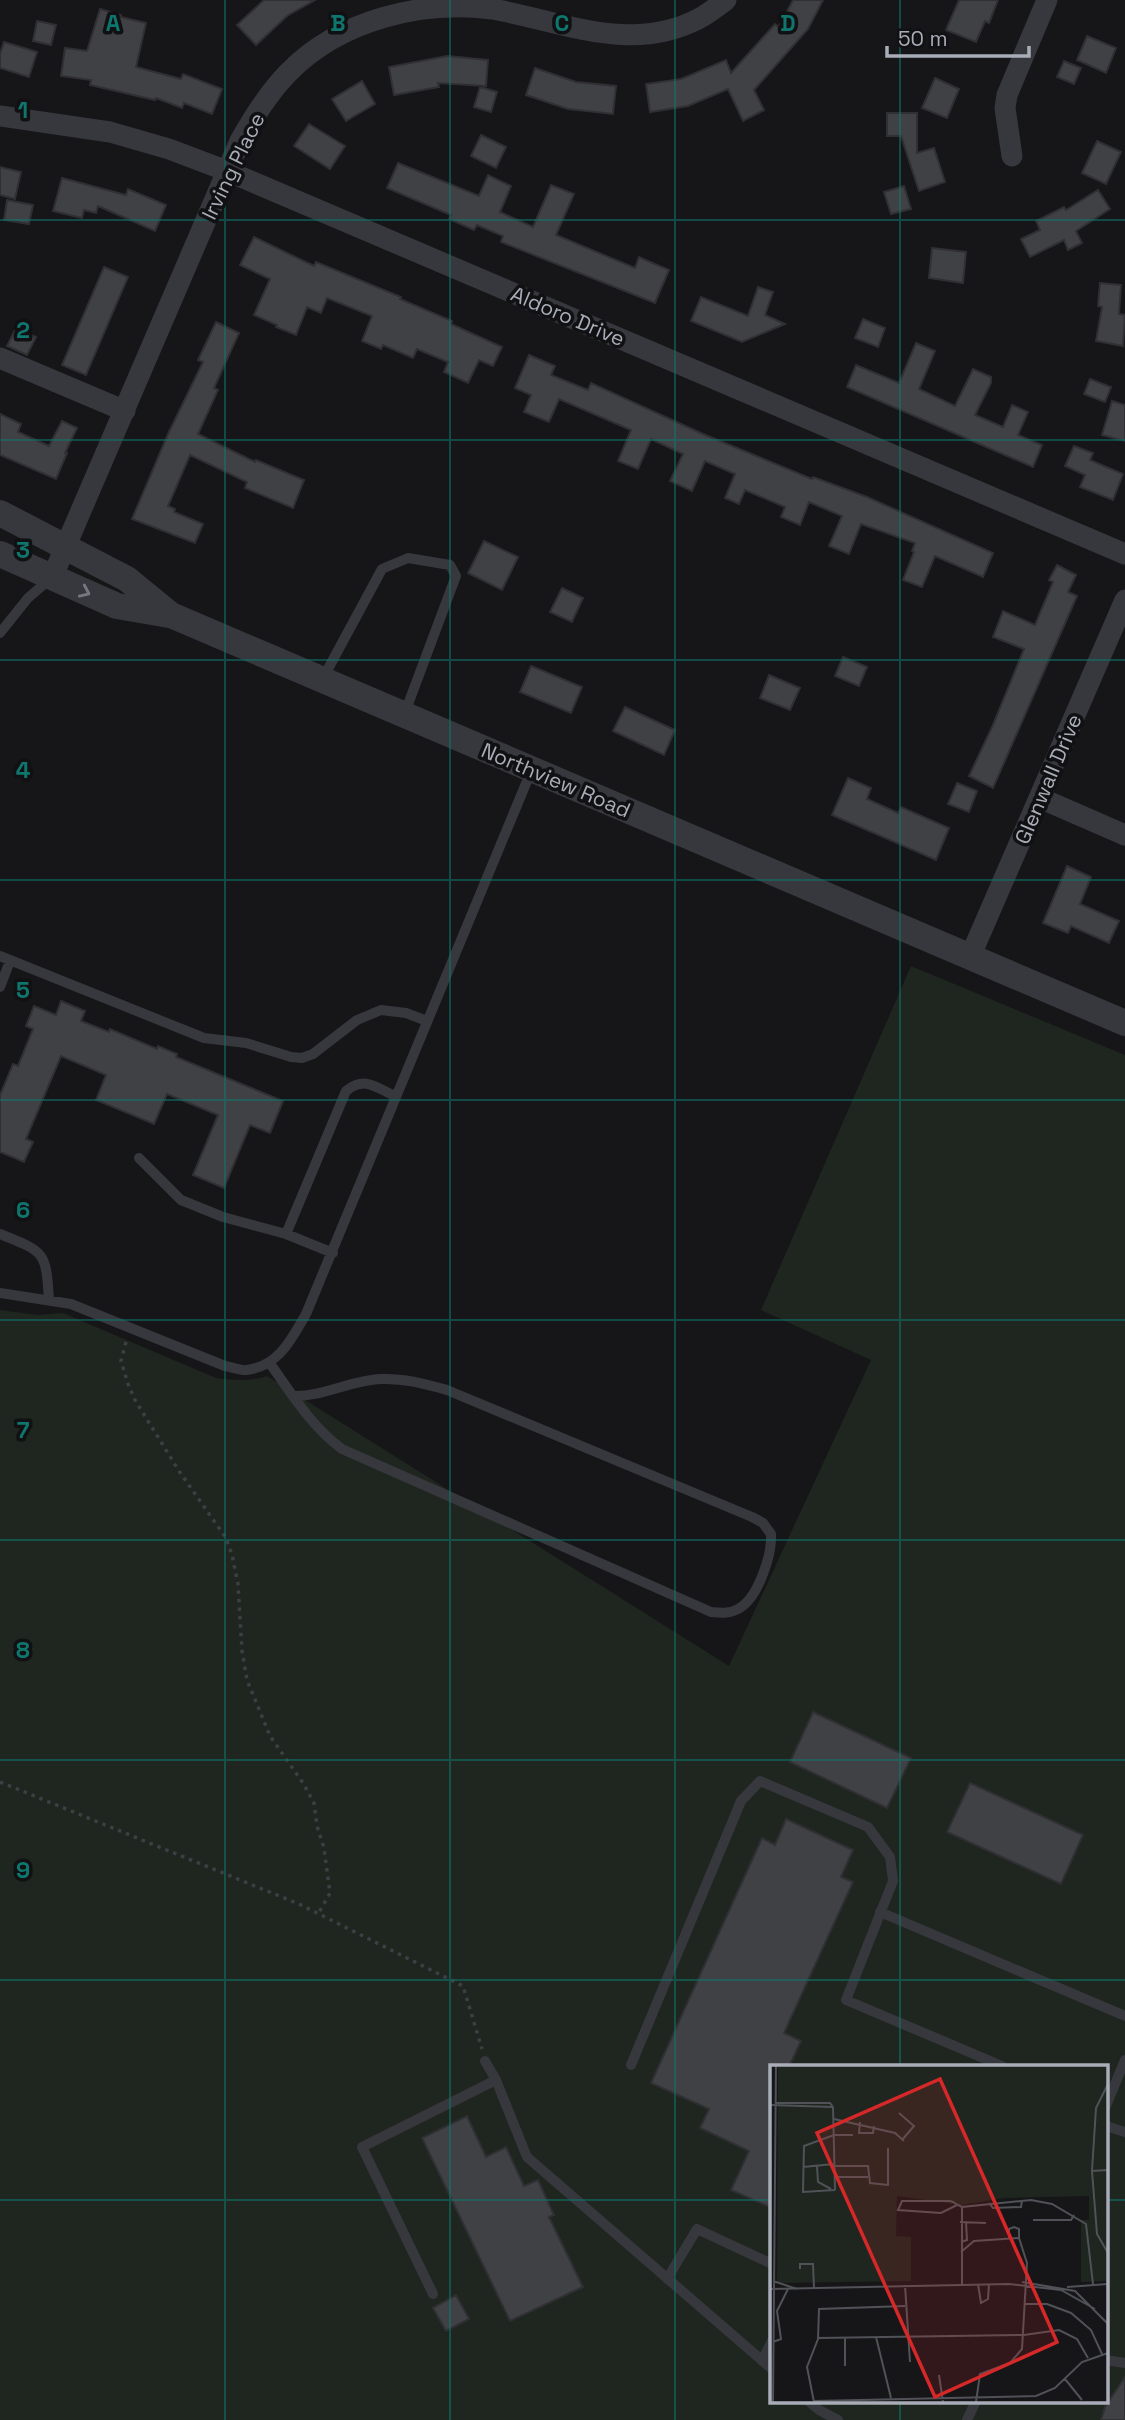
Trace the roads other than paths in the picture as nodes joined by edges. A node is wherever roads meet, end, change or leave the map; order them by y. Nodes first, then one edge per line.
1 (726, 0) edge
2 (1047, 0) edge
3 (0, 116) edge
4 (1012, 156) dead end
5 (227, 171) junction
6 (0, 358) edge
7 (125, 411) junction
8 (0, 513) edge
9 (66, 548) junction
10 (0, 554) edge
11 (1125, 554) edge
12 (52, 578) junction
13 (1125, 600) edge
14 (171, 615) junction
15 (0, 633) edge
16 (322, 680) junction
17 (404, 715) junction
18 (532, 769) junction
19 (1040, 798) junction
20 (1125, 835) edge
21 (970, 957) junction
22 (5, 959) edge
23 (0, 987) edge
24 (427, 1021) junction
25 (1125, 1023) edge
26 (395, 1096) junction
27 (139, 1158) dead end
28 (0, 1234) edge
29 (286, 1234) junction
30 (332, 1252) junction
31 (0, 1293) edge
32 (49, 1300) junction
33 (269, 1362) junction
34 (293, 1396) junction
35 (880, 1912) junction
36 (1125, 2016) edge
37 (1125, 2060) edge
38 (485, 2061) road end
39 (631, 2065) dead end
40 (997, 2065) edge
41 (496, 2080) junction
42 (1108, 2101) edge
43 (1108, 2127) edge
44 (1125, 2132) edge
45 (770, 2263) edge
46 (667, 2279) junction
47 (433, 2294) dead end
48 (770, 2346) edge
49 (762, 2361) junction
50 (770, 2367) edge
51 (809, 2402) edge
52 (976, 2402) edge
53 (838, 2420) edge
54 (967, 2420) edge

1 - 5 street, Irving Place
2 - 4 street
3 - 5 street, Aldoro Drive
5 - 7 street, Irving Place
5 - 11 street, Aldoro Drive
6 - 7 street
7 - 9 street, Irving Place
8 - 9 street, Northview Road
9 - 12 street, Irving Place
9 - 14 street, Northview Road
10 - 12 street
12 -> 14 street
12 - 15 lane
13 - 19 street, Glenwall Drive
14 - 16 street, Northview Road
16 - 17 street, Northview Road
16 - 17 lane
17 - 18 street, Northview Road
18 - 21 street, Northview Road
18 - 24 lane
19 - 20 street
19 - 21 street, Glenwall Drive
21 - 25 street, Northview Road
22 - 23 lane
22 - 24 lane
24 - 26 lane
26 - 29 lane
26 - 30 lane
27 - 29 lane
28 - 32 lane
29 - 30 lane
30 - 33 lane
31 - 32 lane
32 - 33 lane
33 - 34 lane
34 - 34 lane
35 - 36 lane
35 - 39 lane
35 - 40 lane
37 - 42 lane
38 - 41 lane
41 - 46 lane
41 - 47 lane
43 - 44 lane
45 - 46 lane
46 - 49 lane
48 - 49 lane
49 - 50 lane
51 - 53 lane
52 - 54 lane

